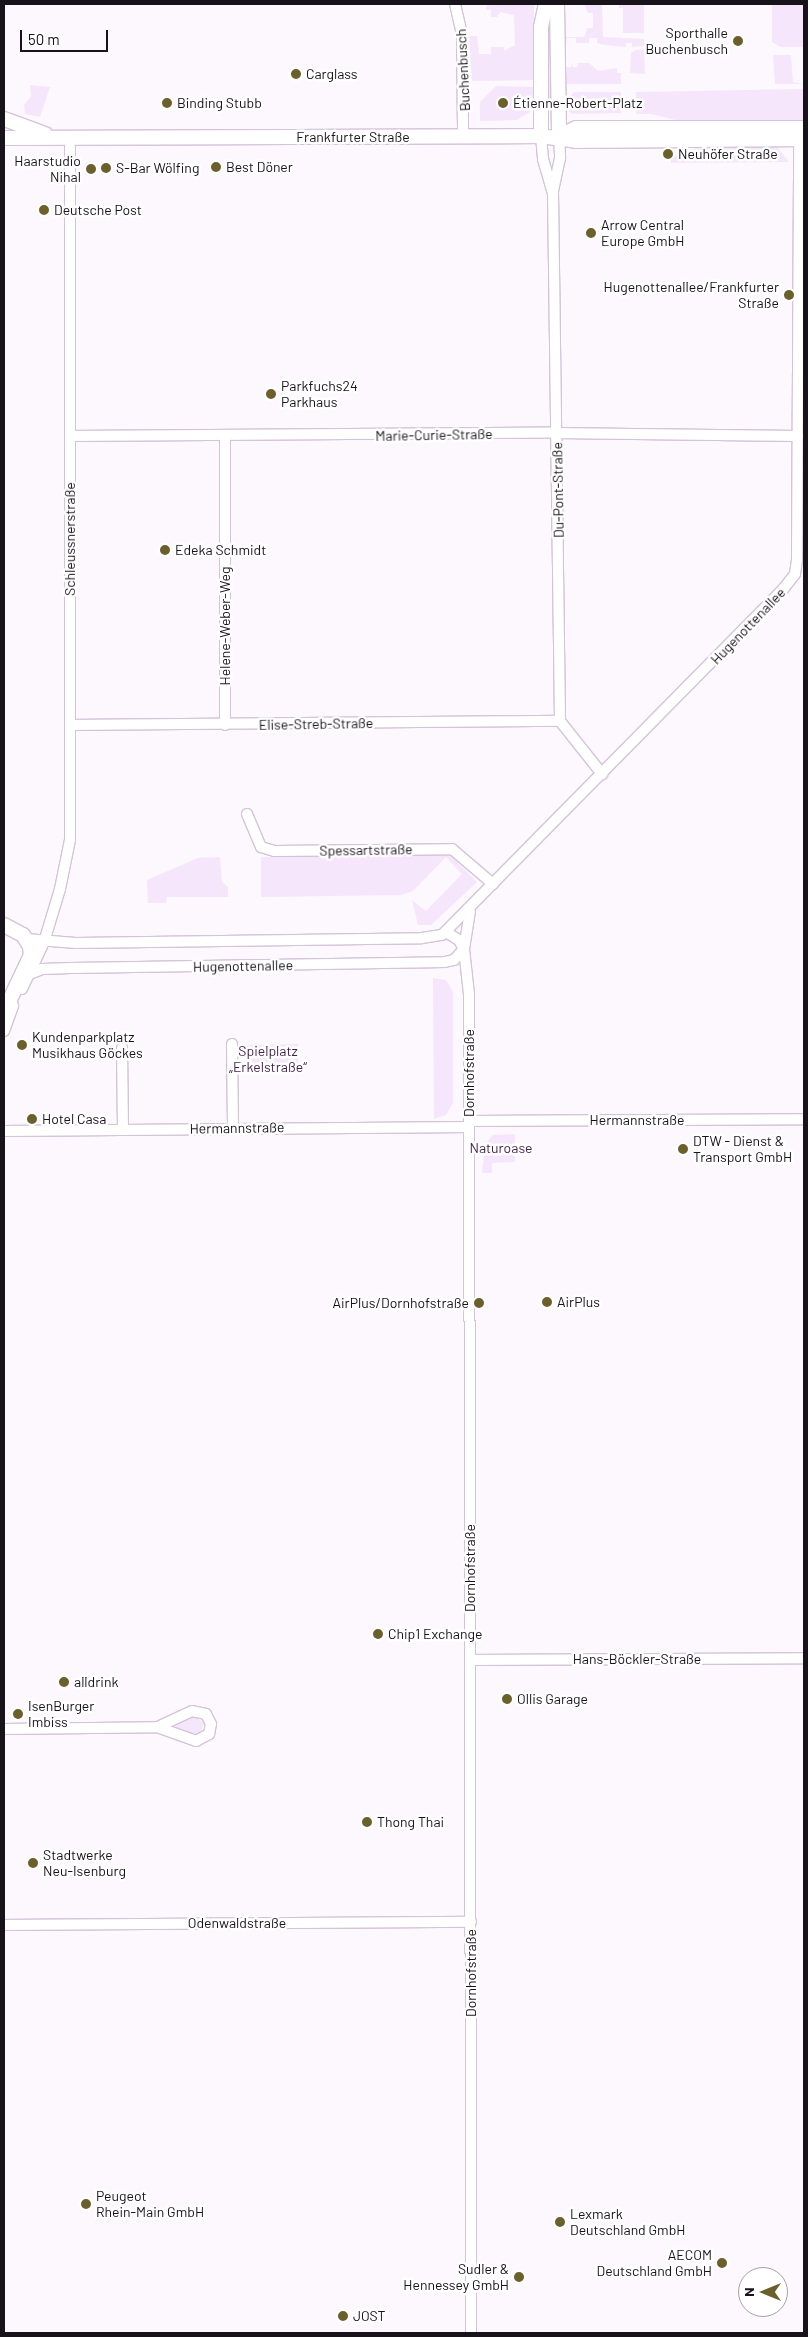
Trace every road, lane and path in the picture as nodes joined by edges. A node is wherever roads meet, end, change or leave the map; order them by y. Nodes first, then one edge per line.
1 (455, 4) edge
2 (546, 4) edge
3 (557, 4) edge
4 (4, 119) edge
5 (802, 133) edge
6 (541, 136) junction
7 (559, 136) junction
8 (463, 137) junction
9 (4, 138) edge
10 (58, 138) junction
11 (148, 140) junction
12 (4, 147) edge
13 (70, 147) junction
14 (552, 192) junction
15 (557, 433) junction
16 (70, 436) junction
17 (798, 436) junction
18 (225, 437) junction
19 (560, 721) junction
20 (71, 725) junction
21 (225, 725) junction
22 (602, 774) junction
23 (247, 814) dead end
24 (493, 884) junction
25 (470, 910) junction
26 (4, 925) edge
27 (446, 932) junction
28 (36, 941) junction
29 (464, 949) junction
30 (23, 979) junction
31 (4, 990) edge
32 (4, 1012) edge
33 (4, 1031) edge
34 (232, 1044) dead end
35 (122, 1048) dead end
36 (804, 1119) edge
37 (469, 1124) junction
38 (233, 1128) junction
39 (123, 1130) junction
40 (4, 1132) edge
41 (804, 1658) edge
42 (470, 1660) junction
43 (157, 1727) junction
44 (4, 1729) edge
45 (471, 1922) junction
46 (4, 1925) edge
47 (471, 2333) edge

1 - 8 street, Buchenbusch
2 - 6 main road
3 - 7 main road
4 - 10 main road
5 - 7 main road, Frankfurter Straße
5 - 17 street, Hugenottenallee
6 - 7 main road, Frankfurter Straße
6 - 8 main road, Frankfurter Straße
6 - 14 street, Du-Pont-Straße
7 - 14 street, Du-Pont-Straße
8 - 11 main road, Frankfurter Straße
9 - 10 main road, Frankfurter Straße
10 - 11 main road, Frankfurter Straße
11 - 13 main road, Frankfurter Straße
12 - 13 main road, Frankfurter Straße
13 - 16 street, Schleussnerstraße
14 - 15 street, Du-Pont-Straße
15 - 17 street, Marie-Curie-Straße
15 - 18 street, Marie-Curie-Straße
15 - 19 street, Du-Pont-Straße
16 - 18 street, Marie-Curie-Straße
16 - 20 street, Schleussnerstraße
17 - 22 street, Hugenottenallee
18 - 21 street, Helene-Weber-Weg
19 - 21 street, Elise-Streb-Straße
19 - 22 street
20 - 21 street, Elise-Streb-Straße
20 - 28 street, Schleussnerstraße
22 - 24 street, Hugenottenallee
23 - 24 street, Spessartstraße
24 - 25 street, Hugenottenallee
25 - 27 street, Hugenottenallee
25 - 29 street
26 - 28 main road
27 - 28 street, Hugenottenallee
27 - 29 street
28 - 30 street, Schleussnerstraße
28 - 30 main road
29 - 30 street, Hugenottenallee
29 - 37 street, Dornhofstraße
30 - 31 main road, Hugenottenallee
30 - 32 main road, Schleussnerstraße
30 - 33 street, Schleussnerstraße
34 - 38 street
35 - 39 street
36 - 37 street, Hermannstraße
37 - 38 street, Hermannstraße
37 - 42 street, Dornhofstraße
38 - 39 street, Hermannstraße
39 - 40 street, Hermannstraße
41 - 42 street, Hans-Böckler-Straße
42 - 45 street, Dornhofstraße
43 - 43 street
43 - 44 street
45 - 46 street, Odenwaldstraße
45 - 47 street, Dornhofstraße

